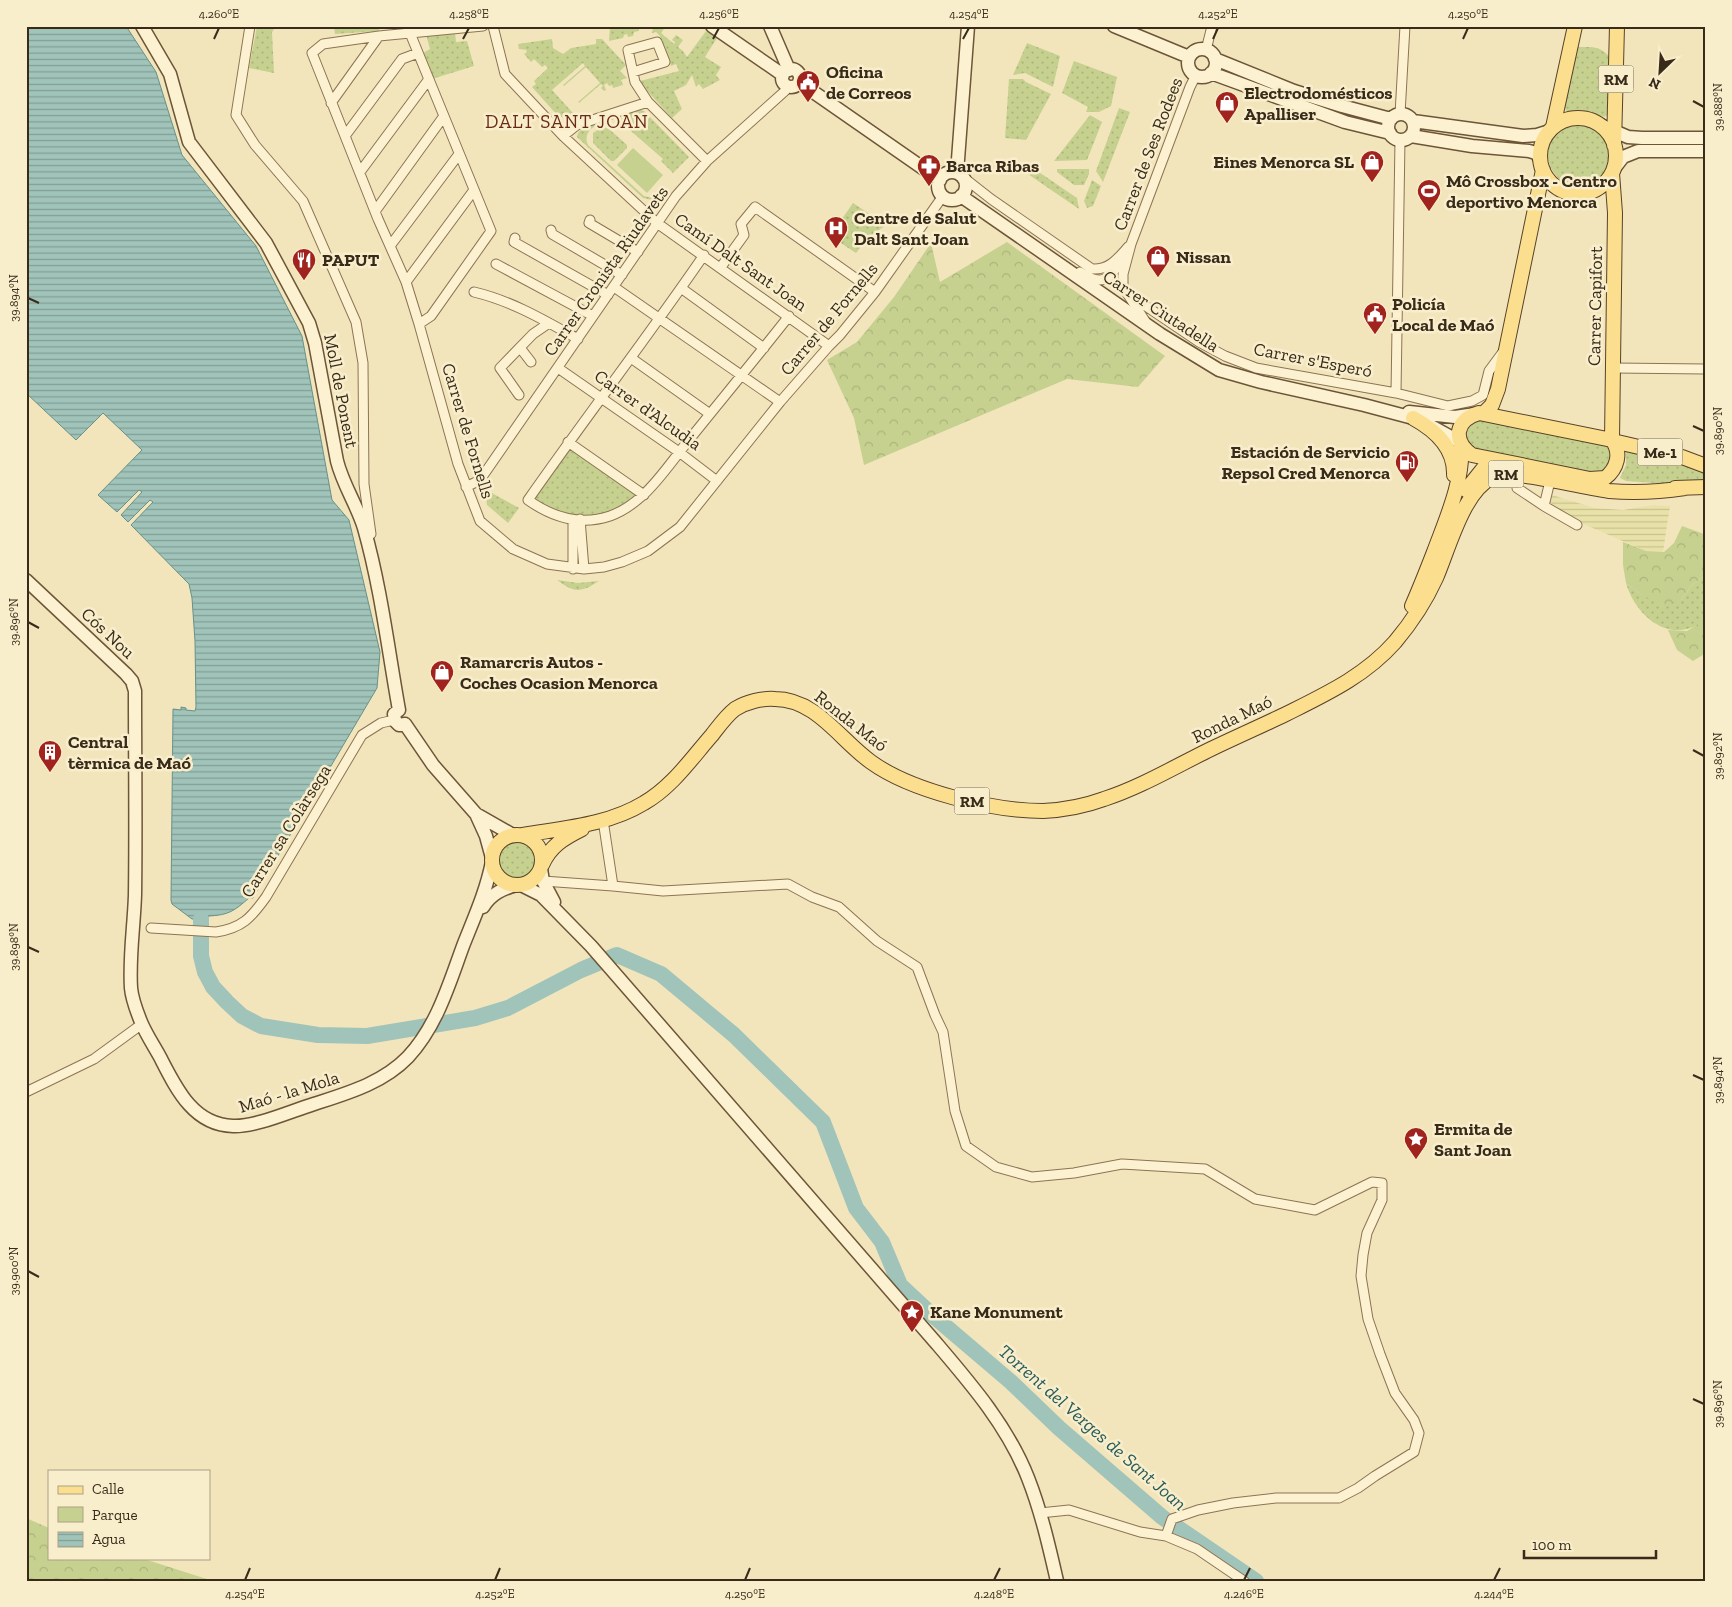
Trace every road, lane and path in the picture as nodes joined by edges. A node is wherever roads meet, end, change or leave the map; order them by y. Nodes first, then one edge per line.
1 (142, 26) edge
2 (250, 26) edge
3 (483, 26) edge
4 (493, 26) edge
5 (712, 26) edge
6 (770, 26) edge
7 (968, 26) edge
8 (1114, 26) edge
9 (1212, 26) edge
10 (1405, 26) edge
11 (1575, 26) edge
12 (1617, 26) edge
13 (422, 29) edge
14 (410, 33) junction
15 (379, 36) junction
16 (418, 53) junction
17 (1211, 54) junction
18 (1189, 57) junction
19 (633, 72) dead end
20 (1211, 73) junction
21 (1196, 76) junction
22 (790, 78) junction
23 (429, 79) junction
24 (648, 102) junction
25 (332, 103) junction
26 (444, 116) junction
27 (1395, 116) junction
28 (1413, 121) junction
29 (1551, 129) junction
30 (345, 136) junction
31 (563, 136) junction
32 (1400, 136) junction
33 (1615, 138) junction
34 (1706, 138) edge
35 (1706, 152) edge
36 (460, 154) junction
37 (707, 161) junction
38 (1542, 164) junction
39 (1612, 171) junction
40 (360, 172) junction
41 (960, 175) junction
42 (940, 180) junction
43 (474, 190) junction
44 (943, 196) junction
45 (961, 196) junction
46 (376, 210) junction
47 (590, 220) dead end
48 (657, 223) junction
49 (552, 230) dead end
50 (515, 238) dead end
51 (1130, 244) junction
52 (390, 246) junction
53 (638, 252) junction
54 (704, 255) junction
55 (1052, 259) junction
56 (496, 264) dead end
57 (722, 267) junction
58 (1092, 269) joint
59 (622, 275) junction
60 (406, 282) junction
61 (614, 287) junction
62 (681, 288) junction
63 (474, 292) dead end
64 (876, 292) junction
65 (1128, 294) junction
66 (608, 295) junction
67 (593, 316) junction
68 (789, 316) junction
69 (660, 319) junction
70 (548, 323) junction
71 (419, 324) junction
72 (1148, 326) junction
73 (578, 339) junction
74 (829, 346) junction
75 (764, 348) junction
76 (1506, 348) junction
77 (521, 349) junction
78 (631, 358) junction
79 (531, 362) dead end
80 (558, 368) junction
81 (1614, 368) junction
82 (1706, 369) edge
83 (741, 375) junction
84 (1396, 393) junction
85 (519, 395) dead end
86 (601, 397) junction
87 (780, 402) junction
88 (1364, 405) junction
89 (710, 414) junction
90 (1479, 414) junction
91 (1413, 418) junction
92 (1612, 441) junction
93 (568, 442) junction
94 (1460, 442) junction
95 (1648, 449) junction
96 (679, 452) junction
97 (1706, 458) edge
98 (1497, 461) junction
99 (1706, 466) edge
100 (1590, 479) junction
101 (717, 481) junction
102 (1550, 481) junction
103 (1706, 487) edge
104 (466, 488) junction
105 (1517, 488) dead end
106 (1685, 488) junction
107 (644, 495) junction
108 (1544, 506) junction
109 (1447, 518) junction
110 (576, 520) junction
111 (1577, 525) dead end
112 (374, 568) junction
113 (573, 569) junction
114 (584, 569) junction
115 (26, 580) edge
116 (1411, 619) junction
117 (1385, 652) junction
118 (399, 718) junction
119 (476, 814) junction
120 (599, 821) junction
121 (518, 835) junction
122 (492, 860) junction
123 (542, 872) junction
124 (519, 885) junction
125 (613, 886) junction
126 (474, 920) junction
127 (569, 922) junction
128 (134, 923) joint
129 (155, 928) dead end
130 (142, 1024) junction
131 (26, 1092) edge
132 (1040, 1513) junction
133 (1166, 1536) junction
134 (1057, 1581) edge
135 (1244, 1581) edge

1 - 112 street, Moll de Ponent
2 - 112 street
3 - 13 street
4 - 31 street, Camí Dalt Sant Joan
5 - 22 street
6 - 22 street
7 - 41 street
8 - 18 street
9 - 17 street
10 - 27 street
11 - 29 main road, RM
12 - 33 main road, RM
13 - 14 street
14 - 15 street
14 - 16 street
15 - 25 street
15 - 25 street, Carrer de Fornells
16 - 23 street
16 - 30 street
17 - 18 street
17 - 20 street
17 - 27 street
18 - 21 street
19 - 24 street
20 - 21 street
20 - 32 street
21 - 51 street, Carrer de Ses Rodees
22 - 37 street, Carrer Cronista Riudavets
22 - 42 street
23 - 26 street
23 - 40 street
24 - 31 street
24 - 37 street
25 - 30 street, Carrer de Fornells
26 - 36 street
26 - 46 street
27 - 28 street
27 - 32 street
28 - 29 street
28 - 32 street
29 - 33 main road
29 - 38 main road, RM
30 - 40 street, Carrer de Fornells
31 - 48 street, Camí Dalt Sant Joan
32 - 38 street
32 - 84 street
33 - 34 street
33 - 39 main road, RM
35 - 39 street
36 - 43 street
36 - 52 street
37 - 48 street, Carrer Cronista Riudavets
38 - 39 main road
38 - 76 main road, RM
39 - 81 main road, Carrer Capifort / RM
40 - 46 street, Carrer de Fornells
41 - 42 street
41 - 45 street
41 - 58 street, Carrer Ciutadella
42 - 44 street
43 - 60 street
43 - 71 street
44 - 45 street
44 - 64 street, Carrer de Fornells
45 - 55 street, Carrer Ciutadella
46 - 52 street, Carrer de Fornells
47 - 53 street
48 - 53 street, Carrer Cronista Riudavets
48 - 54 street, Camí Dalt Sant Joan
49 - 59 street
50 - 66 street
51 - 55 street, Carrer de Ses Rodees
51 - 58 street, Carrer de Ses Rodees
51 - 65 street, Carrer de Ses Rodees
52 - 60 street, Carrer de Fornells
53 - 59 street, Carrer Cronista Riudavets
54 - 57 street, Camí Dalt Sant Joan
54 - 62 street
55 - 72 street, Carrer Ciutadella
56 - 67 street
57 - 64 street
57 - 68 street, Camí Dalt Sant Joan
59 - 61 street, Carrer Cronista Riudavets
60 - 71 street, Carrer de Fornells
61 - 66 street, Carrer Cronista Riudavets
61 - 69 street
62 - 69 street
62 - 75 street
63 - 70 street
64 - 74 street, Carrer de Fornells
65 - 72 street, Carrer de Ses Rodees
65 - 84 street, Carrer s'Esperó
66 - 67 street, Carrer Cronista Riudavets
67 - 73 street, Carrer Cronista Riudavets
68 - 74 street, Camí Dalt Sant Joan
68 - 75 street
69 - 78 street
69 - 83 street
70 - 73 street
70 - 77 street
71 - 104 street, Carrer de Fornells
72 - 88 street, Carrer Ciutadella
73 - 80 street, Carrer Cronista Riudavets
74 - 87 street, Carrer de Fornells
75 - 83 street
76 - 84 street, Carrer s'Esperó
76 - 90 main road, RM
77 - 79 street
77 - 85 street
78 - 86 street
78 - 89 street
80 - 86 street, Carrer d'Alcudia
80 - 104 street, Carrer Cronista Riudavets
81 - 82 street
81 - 92 main road, Carrer Capifort / RM
83 - 87 street
83 - 89 street
86 - 93 street
86 - 96 street, Carrer d'Alcudia
87 - 101 street, Carrer de Fornells
88 - 90 street, Carrer Ciutadella
88 - 91 street, Carrer Ciutadella
89 - 96 street
90 - 92 main road
90 - 94 main road, RM
91 - 94 street, Carrer Ciutadella
91 - 109 main road, RM
92 - 95 main road, Me-1
92 - 100 main road, RM
93 - 107 street
93 - 110 street
94 - 98 main road, RM
94 - 109 main road, RM
95 - 97 street
95 - 99 main road, Me-1
96 - 101 street, Carrer d'Alcudia
96 - 107 street
98 - 100 main road, RM
98 - 116 main road, RM
100 - 106 main road, Me-1
101 - 114 street, Carrer de Fornells
102 - 106 main road, RM
102 - 108 street
102 - 116 main road, RM
103 - 106 main road, Me-1
104 - 113 street, Carrer de Fornells
105 - 108 street
107 - 110 street
108 - 111 street
109 - 117 main road, Ronda Maó / RM
110 - 113 street
110 - 114 street
112 - 118 street, Moll de Ponent
113 - 114 street, Carrer de Fornells
115 - 128 street, Cós Nou
116 - 117 main road, Ronda Maó / RM
117 - 120 main road, Ronda Maó / RM
118 - 119 street, Moll de Ponent
118 - 129 street, Carrer sa Colàrsega
119 - 121 street, Moll de Ponent
119 - 122 street, Moll de Ponent
120 - 121 main road, Ronda Maó / RM
120 - 123 main road, Ronda Maó / RM
120 - 125 street
121 - 122 main road
121 - 123 main road
122 - 124 main road
122 - 126 street, Maó - la Mola
123 - 124 main road
123 - 125 street
123 - 127 street
124 - 126 street, Maó - la Mola
124 - 127 street
125 - 133 street
126 - 130 street, Maó - la Mola
127 - 132 street
128 - 130 street, Maó - la Mola
130 - 131 street
132 - 133 street
132 - 134 street
133 - 135 street

